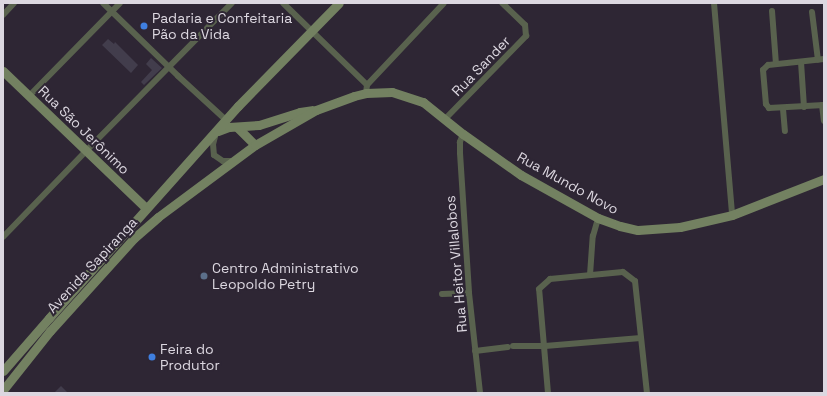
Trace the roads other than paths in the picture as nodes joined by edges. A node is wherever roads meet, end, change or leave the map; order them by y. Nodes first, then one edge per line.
1 (14, 3) edge
2 (103, 3) edge
3 (120, 3) edge
4 (232, 3) edge
5 (283, 3) edge
6 (339, 3) edge
7 (444, 3) edge
8 (502, 3) edge
9 (714, 3) edge
10 (112, 11) junction
11 (772, 11) dead end
12 (812, 12) dead end
13 (3, 15) edge
14 (313, 31) junction
15 (821, 60) edge
16 (801, 62) junction
17 (776, 64) junction
18 (169, 68) junction
19 (3, 71) edge
20 (366, 89) junction
21 (29, 96) junction
22 (823, 105) edge
23 (238, 106) junction
24 (804, 107) junction
25 (783, 109) junction
26 (316, 110) junction
27 (446, 118) junction
28 (226, 120) junction
29 (824, 120) edge
30 (237, 127) junction
31 (216, 131) junction
32 (785, 131) dead end
33 (463, 134) junction
34 (255, 145) junction
35 (85, 152) junction
36 (240, 158) junction
37 (824, 179) edge
38 (146, 208) junction
39 (732, 215) junction
40 (598, 218) junction
41 (3, 237) edge
42 (590, 275) junction
43 (469, 292) junction
44 (442, 294) dead end
45 (641, 338) junction
46 (545, 346) junction
47 (475, 351) junction
48 (3, 372) edge
49 (3, 390) edge
50 (480, 393) edge
51 (548, 393) edge
52 (647, 393) edge

1 - 13 street
2 - 10 street
3 - 10 street
4 - 18 street
5 - 14 street
6 - 14 main road, Avenida Sapiranga
7 - 20 street
8 - 27 street, Rua Sander
9 - 39 street
10 - 18 street
10 - 21 street
11 - 17 street
12 - 15 street
14 - 20 street
14 - 23 main road, Avenida Sapiranga
15 - 16 street
16 - 17 street
16 - 24 street
17 - 25 street
18 - 28 street
18 - 35 street
19 - 21 main road, Rua São Jerônimo
20 - 26 main road, Rua Mundo Novo
20 - 27 main road, Rua Mundo Novo
21 - 35 main road, Rua São Jerônimo
22 - 24 street
22 - 29 street
23 - 28 main road, Avenida Sapiranga
23 - 30 main road
24 - 25 street
25 - 32 street
26 - 30 main road, Rua Mundo Novo
26 - 34 main road, Rua Mundo Novo
27 - 33 main road, Rua Mundo Novo
28 - 31 main road, Avenida Sapiranga
30 - 31 main road
30 - 34 main road
31 - 36 street
31 - 38 main road, Avenida Sapiranga
33 - 40 main road, Rua Mundo Novo
33 - 43 street, Rua Heitor Villalobos
34 - 36 main road, Avenida Sapiranga
35 - 38 main road, Rua São Jerônimo
35 - 41 street
36 - 49 main road, Avenida Sapiranga
37 - 39 main road, Rua Mundo Novo
38 - 48 main road, Avenida Sapiranga
39 - 40 main road, Rua Mundo Novo
40 - 42 street
42 - 45 street
42 - 46 street
43 - 44 street
43 - 47 street, Rua Heitor Villalobos
45 - 46 street
45 - 52 street
46 - 47 street
46 - 51 street
47 - 50 street, Rua Heitor Villalobos

